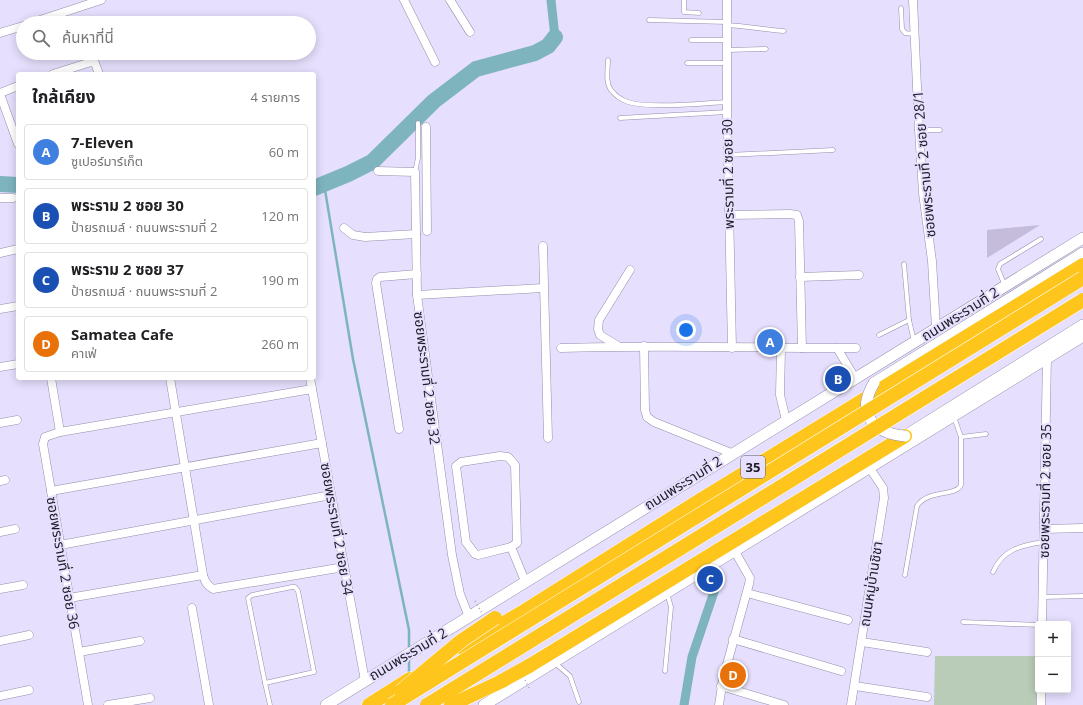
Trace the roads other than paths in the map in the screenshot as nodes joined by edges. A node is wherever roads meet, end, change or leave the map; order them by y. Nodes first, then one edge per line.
1 (101, 0) edge
2 (404, 0) edge
3 (450, 0) edge
4 (684, 0) edge
5 (727, 0) edge
6 (913, 0) edge
7 (901, 8) dead end
8 (699, 13) dead end
9 (53, 16) edge
10 (649, 20) dead end
11 (727, 23) junction
12 (16, 28) edge
13 (784, 31) dead end
14 (470, 32) dead end
15 (0, 33) edge
16 (914, 34) junction
17 (691, 40) dead end
18 (727, 40) junction
19 (727, 50) junction
20 (766, 50) dead end
21 (608, 60) dead end
22 (435, 62) dead end
23 (687, 63) dead end
24 (727, 63) junction
25 (59, 72) edge
26 (98, 72) edge
27 (16, 87) edge
28 (0, 93) edge
29 (727, 102) junction
30 (727, 112) junction
31 (620, 118) dead end
32 (418, 123) dead end
33 (426, 127) dead end
34 (919, 130) junction
35 (940, 130) dead end
36 (16, 138) edge
37 (833, 150) dead end
38 (728, 155) junction
39 (378, 171) dead end
40 (415, 172) junction
41 (415, 185) junction
42 (426, 186) junction
43 (0, 198) edge
44 (13, 198) dead end
45 (729, 215) junction
46 (344, 228) dead end
47 (427, 231) dead end
48 (416, 234) junction
49 (1083, 238) edge
50 (1041, 239) dead end
51 (543, 246) dead end
52 (16, 249) edge
53 (0, 253) edge
54 (1083, 253) edge
55 (904, 264) dead end
56 (1083, 265) edge
57 (630, 270) dead end
58 (417, 274) junction
59 (859, 275) dead end
60 (800, 277) junction
61 (1083, 278) edge
62 (1005, 286) junction
63 (543, 288) junction
64 (417, 295) junction
65 (1083, 300) edge
66 (1083, 305) edge
67 (16, 306) edge
68 (0, 309) edge
69 (909, 320) junction
70 (1083, 325) edge
71 (936, 328) junction
72 (879, 335) dead end
73 (1083, 336) edge
74 (914, 342) junction
75 (619, 346) junction
76 (644, 346) junction
77 (561, 348) dead end
78 (732, 348) junction
79 (802, 348) junction
80 (837, 348) junction
81 (856, 348) dead end
82 (781, 349) junction
83 (1047, 358) junction
84 (16, 364) edge
85 (0, 367) edge
86 (855, 378) junction
87 (51, 380) edge
88 (170, 380) edge
89 (310, 380) edge
90 (874, 383) junction
91 (312, 389) junction
92 (176, 411) junction
93 (954, 416) junction
94 (17, 420) dead end
95 (786, 420) junction
96 (0, 423) edge
97 (399, 429) dead end
98 (60, 432) junction
99 (986, 434) dead end
100 (905, 436) junction
101 (961, 437) junction
102 (548, 438) dead end
103 (322, 443) junction
104 (731, 453) junction
105 (185, 466) junction
106 (869, 467) junction
107 (51, 491) junction
108 (331, 495) junction
109 (194, 519) junction
110 (1083, 528) edge
111 (15, 529) dead end
112 (1045, 529) junction
113 (0, 532) edge
114 (1045, 542) junction
115 (60, 545) junction
116 (511, 547) junction
117 (734, 550) junction
118 (344, 567) junction
119 (993, 572) dead end
120 (203, 575) junction
121 (905, 575) dead end
122 (525, 581) junction
123 (23, 585) dead end
124 (0, 589) edge
125 (667, 592) junction
126 (747, 593) junction
127 (1083, 596) edge
128 (1043, 597) junction
129 (69, 598) junction
130 (192, 608) dead end
131 (469, 617) junction
132 (848, 620) dead end
133 (1042, 621) edge
134 (963, 622) dead end
135 (1035, 625) edge
136 (29, 635) dead end
137 (733, 639) junction
138 (0, 641) edge
139 (140, 641) dead end
140 (862, 642) junction
141 (79, 652) junction
142 (927, 652) dead end
143 (553, 662) junction
144 (665, 671) dead end
145 (841, 671) dead end
146 (364, 681) junction
147 (265, 683) junction
148 (721, 686) junction
149 (855, 686) junction
150 (28, 690) dead end
151 (1041, 693) edge
152 (0, 696) edge
153 (927, 697) dead end
154 (150, 698) dead end
155 (578, 702) dead end
156 (88, 705) edge
157 (108, 705) edge
158 (209, 705) edge
159 (270, 705) edge
160 (326, 705) edge
161 (369, 705) edge
162 (383, 705) edge
163 (392, 705) edge
164 (427, 705) edge
165 (436, 705) edge
166 (451, 705) edge
167 (484, 705) edge
168 (719, 705) edge
169 (784, 705) edge
170 (851, 705) edge
171 (1041, 705) edge

1 - 9 street
2 - 22 street
3 - 14 street
4 - 8 lane
5 - 11 street, พระรามที่ 2 ซอย 30
6 - 16 street, ซอยพระรามที่ 2 ซอย 28/1
7 - 16 lane
10 - 11 lane
11 - 13 lane
11 - 18 street, พระรามที่ 2 ซอย 30
12 - 15 street
16 - 34 street, ซอยพระรามที่ 2 ซอย 28/1
17 - 18 lane
18 - 19 street, พระรามที่ 2 ซอย 30
19 - 20 lane
19 - 24 street, พระรามที่ 2 ซอย 30
21 - 29 lane
23 - 24 lane
24 - 29 street, พระรามที่ 2 ซอย 30
25 - 26 street
27 - 28 street
28 - 36 street
29 - 30 street, พระรามที่ 2 ซอย 30
30 - 31 lane
30 - 38 street, พระรามที่ 2 ซอย 30
32 - 40 lane
33 - 42 street
34 - 35 lane
34 - 71 street, ซอยพระรามที่ 2 ซอย 28/1
37 - 38 lane
38 - 45 street, พระรามที่ 2 ซอย 30
39 - 40 street
40 - 41 street, ซอยพระรามที่ 2 ซอย 32
41 - 42 street
41 - 48 street, ซอยพระรามที่ 2 ซอย 32
42 - 47 street
43 - 44 street
45 - 60 street
45 - 78 street, พระรามที่ 2 ซอย 30
46 - 48 street
48 - 58 street, ซอยพระรามที่ 2 ซอย 32
49 - 62 main road, ถนนพระรามที่ 2 / 35
50 - 62 lane
51 - 63 street
52 - 53 street
54 - 90 main road
55 - 69 lane
56 - 161 highway, ถนนพระรามที่ 2 / 35, bridge
57 - 75 street
58 - 64 street, ซอยพระรามที่ 2 ซอย 32
58 - 97 street
59 - 60 street
60 - 79 street
61 - 163 highway, bridge
62 - 71 main road, ถนนพระรามที่ 2 / 35
63 - 64 street
63 - 102 street
64 - 131 street, ซอยพระรามที่ 2 ซอย 32
65 - 164 highway, bridge
66 - 165 highway, 35
67 - 68 street
69 - 72 lane
69 - 74 lane
70 - 100 main road
71 - 74 main road, ถนนพระรามที่ 2 / 35
73 - 83 main road
74 - 86 main road, ถนนพระรามที่ 2 / 35
75 - 76 street
75 - 77 street
76 - 78 street
76 - 104 street
78 - 82 street
79 - 80 street
79 - 82 street
80 - 81 street
80 - 86 street
82 - 95 street
83 - 93 main road
83 - 112 street, ซอยพระรามที่ 2 ซอย 35
84 - 85 street
86 - 95 main road, ถนนพระรามที่ 2 / 35
87 - 98 street
88 - 92 street
89 - 91 street, ซอยพระรามที่ 2 ซอย 34
90 - 100 main road, bridge
90 - 162 highway, bridge
91 - 92 street
91 - 103 street, ซอยพระรามที่ 2 ซอย 34
92 - 98 street
92 - 105 street
93 - 101 lane
93 - 106 main road
94 - 96 street
95 - 104 main road, ถนนพระรามที่ 2 / 35
98 - 107 street, ซอยพระรามที่ 2 ซอย 36
99 - 101 lane
100 - 166 highway, bridge
101 - 121 lane
103 - 105 street
103 - 108 street, ซอยพระรามที่ 2 ซอย 34
104 - 122 main road, ถนนพระรามที่ 2 / 35
105 - 107 street
105 - 109 street
106 - 117 main road
106 - 140 street, ถนนหมู่บ้านชิชา
107 - 115 street, ซอยพระรามที่ 2 ซอย 36
108 - 109 street
108 - 118 street, ซอยพระรามที่ 2 ซอย 34
109 - 115 street
109 - 120 street
110 - 112 street
111 - 113 street
112 - 114 street, ซอยพระรามที่ 2 ซอย 35
114 - 119 lane
114 - 128 street, ซอยพระรามที่ 2 ซอย 35
115 - 129 street, ซอยพระรามที่ 2 ซอย 36
116 - 116 street
116 - 122 street
117 - 125 main road
117 - 126 street
118 - 120 street
118 - 146 street, ซอยพระรามที่ 2 ซอย 34
120 - 129 street
122 - 131 main road, ถนนพระรามที่ 2 / 35
123 - 124 street
125 - 143 main road
125 - 144 lane
126 - 132 street
126 - 137 street
127 - 128 lane
128 - 133 street, ซอยพระรามที่ 2 ซอย 35
129 - 141 street, ซอยพระรามที่ 2 ซอย 36
130 - 158 street
131 - 146 main road, ถนนพระรามที่ 2 / 35
134 - 135 lane
136 - 138 street
137 - 145 street
137 - 148 street
139 - 141 street
140 - 142 street
140 - 149 street, ถนนหมู่บ้านชิชา
141 - 156 street, ซอยพระรามที่ 2 ซอย 36
143 - 155 lane
143 - 167 main road
146 - 160 main road, ถนนพระรามที่ 2 / 35
147 - 147 lane
147 - 159 lane
148 - 168 street
148 - 169 street
149 - 153 street
149 - 170 street, ถนนหมู่บ้านชิชา
150 - 152 street
151 - 171 street
154 - 157 street

